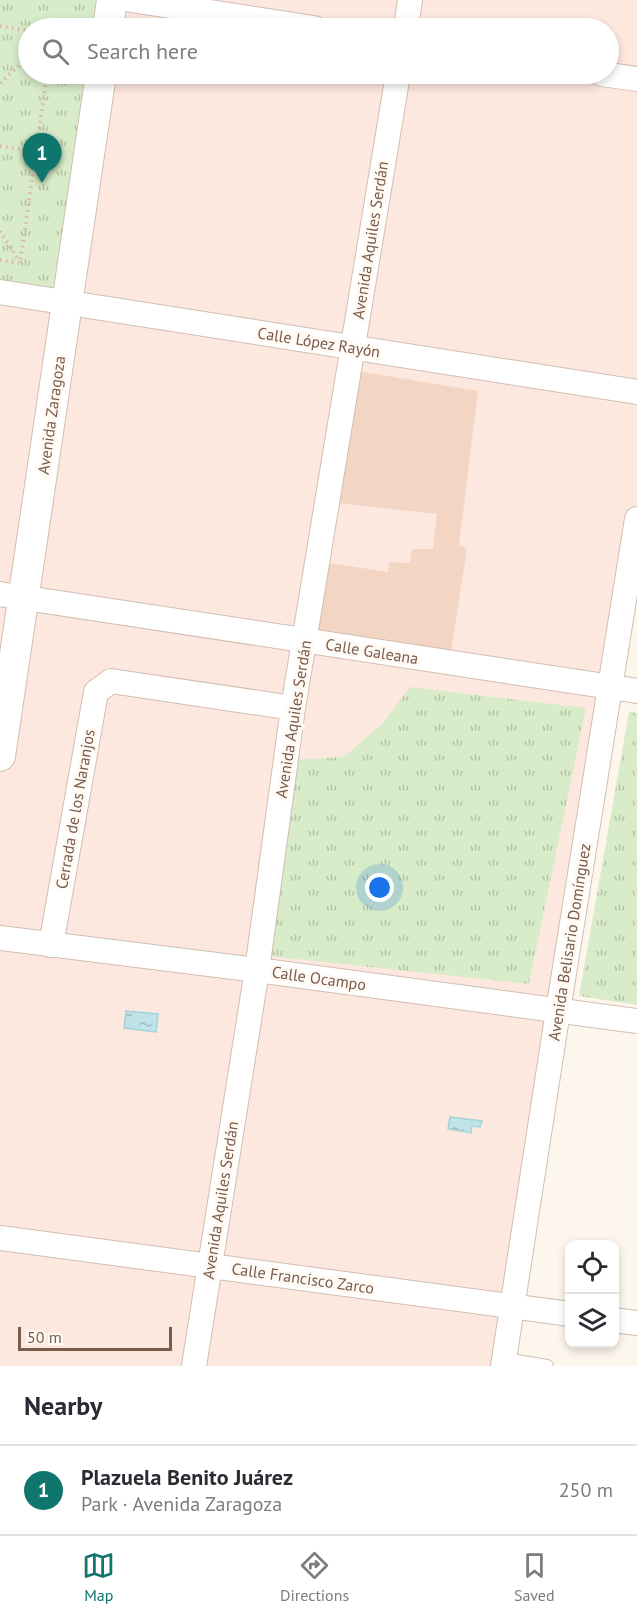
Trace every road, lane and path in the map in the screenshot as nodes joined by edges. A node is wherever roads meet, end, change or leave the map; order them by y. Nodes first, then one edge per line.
1 (112, 0) edge
2 (131, 0) edge
3 (410, 0) edge
4 (109, 18) edge
5 (249, 18) edge
6 (407, 18) edge
7 (0, 27) edge
8 (18, 30) edge
9 (18, 66) edge
10 (619, 76) edge
11 (637, 79) edge
12 (0, 83) edge
13 (46, 84) edge
14 (100, 84) edge
15 (396, 84) edge
16 (0, 146) edge
17 (36, 151) junction
18 (0, 231) edge
19 (0, 260) edge
20 (20, 263) junction
21 (0, 291) edge
22 (68, 302) junction
23 (353, 347) junction
24 (637, 392) edge
25 (637, 519) edge
26 (12, 596) edge
27 (304, 641) junction
28 (610, 687) junction
29 (637, 691) edge
30 (293, 708) junction
31 (0, 756) edge
32 (0, 938) edge
33 (51, 945) junction
34 (257, 970) junction
35 (558, 1011) junction
36 (637, 1021) edge
37 (0, 1238) edge
38 (210, 1266) junction
39 (512, 1306) junction
40 (565, 1313) edge
41 (619, 1321) edge
42 (637, 1323) edge
43 (503, 1362) edge
44 (194, 1366) edge
45 (547, 1366) edge

1 - 4 street
2 - 5 street
3 - 6 street
7 - 8 path
9 - 12 path
10 - 11 street
13 - 17 path
14 - 22 street, Avenida Zaragoza
15 - 23 street, Avenida Aquiles Serdán
16 - 17 path
17 - 20 path
18 - 20 path
19 - 20 path
21 - 22 street, Calle López Rayón
22 - 23 street, Calle López Rayón
22 - 26 street, Avenida Zaragoza
23 - 24 street, Calle López Rayón
23 - 27 street, Avenida Aquiles Serdán
25 - 28 street, Avenida Belisario Domínguez
26 - 27 street, Calle Galeana
26 - 31 street, Avenida Zaragoza
27 - 28 street, Calle Galeana
27 - 30 street, Avenida Aquiles Serdán
28 - 29 street, Calle Galeana
28 - 35 street, Avenida Belisario Domínguez
30 - 33 street, Cerrada de los Naranjos
30 - 34 street, Avenida Aquiles Serdán
32 - 33 street, Calle Ocampo
33 - 34 street, Calle Ocampo
34 - 35 street, Calle Ocampo
34 - 38 street, Avenida Aquiles Serdán
35 - 36 street, Calle Ocampo
35 - 39 street, Avenida Belisario Domínguez
37 - 38 street, Calle Francisco Zarco
38 - 39 street, Calle Francisco Zarco
38 - 44 street, Avenida Aquiles Serdán
39 - 40 street, Calle Francisco Zarco
39 - 43 street, Avenida Belisario Domínguez
41 - 42 street
43 - 45 lane

